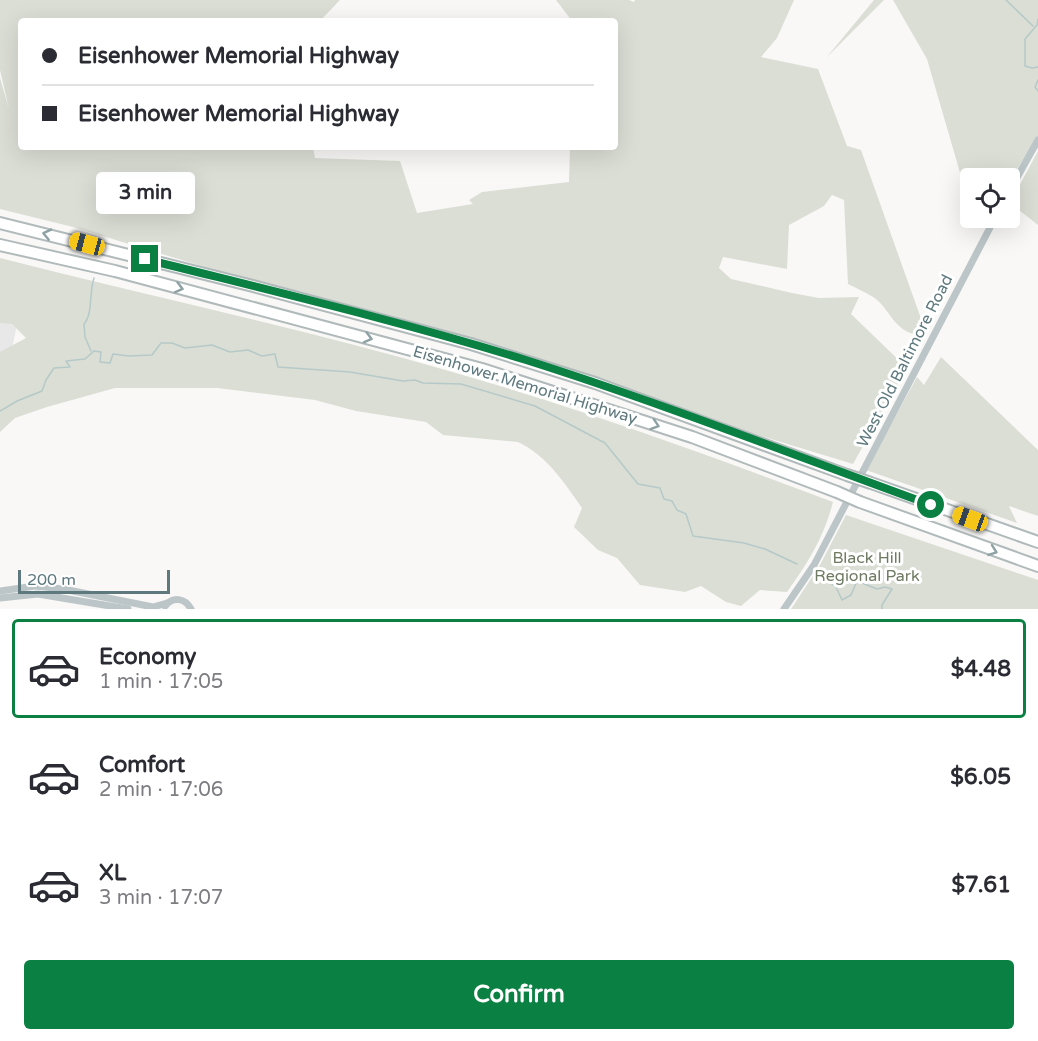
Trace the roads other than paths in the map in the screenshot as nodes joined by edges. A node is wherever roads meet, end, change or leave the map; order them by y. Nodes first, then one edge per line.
1 (1038, 140) edge
2 (1020, 172) edge
3 (0, 223) edge
4 (990, 228) edge
5 (0, 245) edge
6 (1038, 542) edge
7 (1038, 566) edge
8 (0, 591) edge
9 (0, 598) edge
10 (165, 606) edge
11 (128, 609) edge
12 (191, 609) edge
13 (784, 609) edge

1 - 2 street
6 -> 3 highway, Eisenhower Memorial Highway, bridge
4 - 13 street, West Old Baltimore Road
5 -> 7 highway, Eisenhower Memorial Highway, bridge
8 - 10 street
9 - 11 street
10 - 12 street

